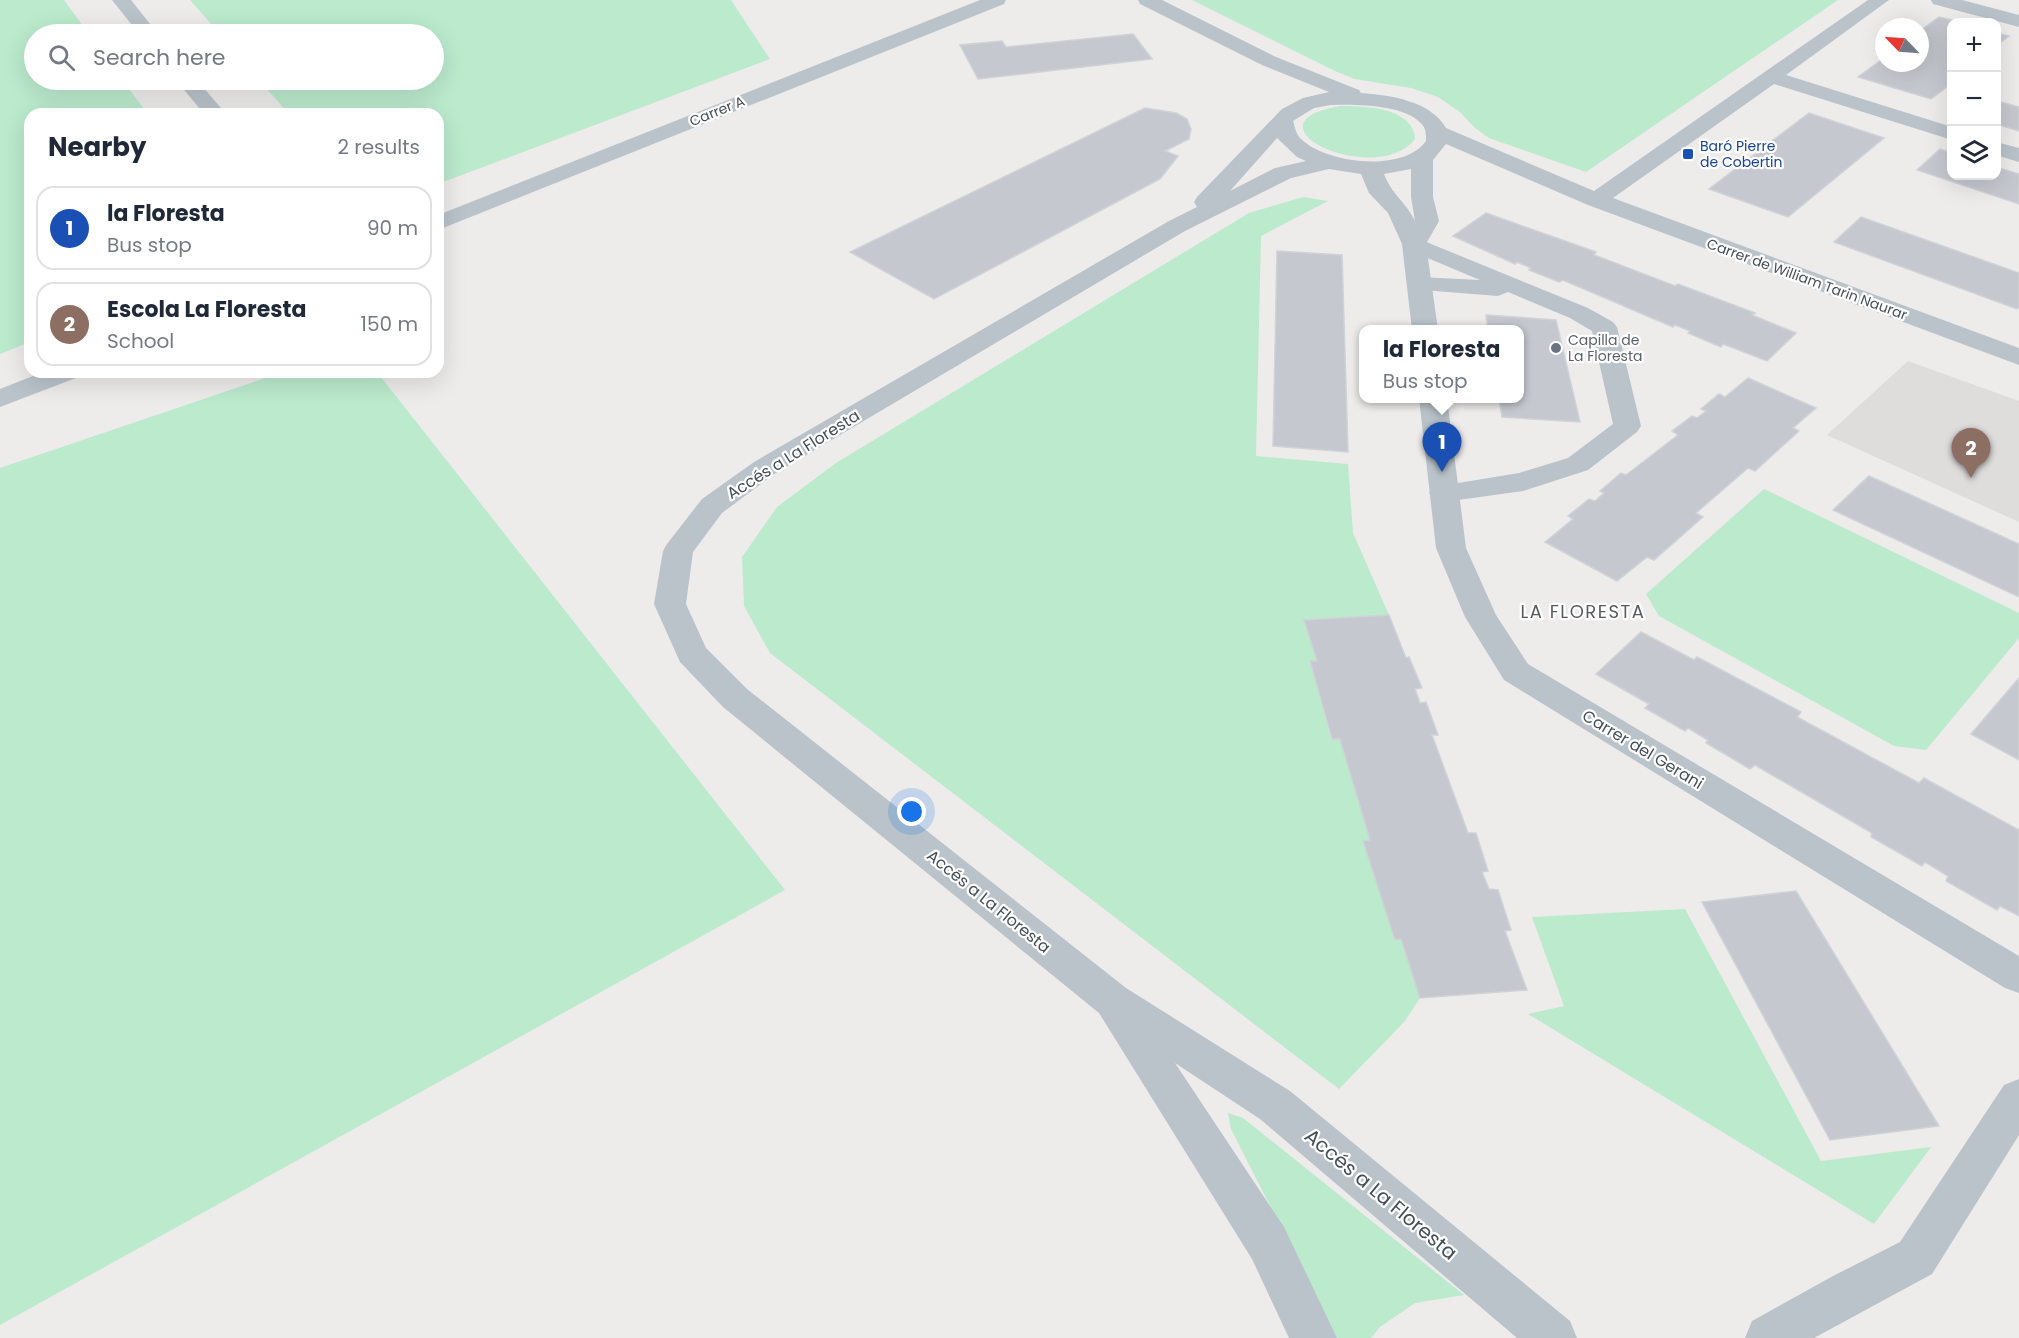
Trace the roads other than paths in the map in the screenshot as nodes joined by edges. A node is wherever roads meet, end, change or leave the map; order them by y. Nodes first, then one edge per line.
1 (121, 0) edge
2 (997, 0) edge
3 (1147, 0) edge
4 (1880, 0) edge
5 (1940, 0) edge
6 (2019, 21) edge
7 (141, 24) edge
8 (1269, 61) junction
9 (1772, 77) junction
10 (195, 90) edge
11 (1362, 98) junction
12 (210, 108) edge
13 (1286, 117) junction
14 (1947, 132) edge
15 (1430, 147) junction
16 (2001, 150) edge
17 (2019, 155) edge
18 (1329, 162) junction
19 (1370, 167) junction
20 (1596, 200) junction
21 (444, 221) edge
22 (1177, 226) junction
23 (1414, 244) junction
24 (1419, 284) junction
25 (1523, 290) junction
26 (1424, 325) edge
27 (2019, 357) edge
28 (52, 378) edge
29 (0, 399) edge
30 (1433, 403) edge
31 (1444, 493) junction
32 (2019, 976) edge
33 (1112, 1000) junction
34 (2019, 1098) edge
35 (1313, 1338) edge
36 (1553, 1338) edge
37 (1769, 1338) edge

1 - 7 street
2 - 21 street, Carrer A
3 - 8 street
4 - 9 street
5 - 6 street
8 - 11 street
8 - 13 street
9 - 14 street
9 - 20 street
10 - 12 street
11 - 13 street
11 - 15 street
13 - 18 street
13 - 22 street, Accés a La Floresta
15 - 19 street
15 - 20 street, Carrer de William Tarin Naurar
15 - 23 street
16 - 17 street
18 - 19 street
18 - 22 street, Accés a La Floresta
19 - 23 street
20 - 27 street, Carrer de William Tarin Naurar
22 - 33 street, Accés a La Floresta
23 - 24 street
23 - 25 street
24 - 25 street
24 - 26 street
25 - 31 street
28 - 29 street
30 - 31 street, Carrer del Gerani
31 - 32 street, Carrer del Gerani
33 - 35 street, Accés a La Floresta
33 - 36 street, Accés a La Floresta
34 - 37 street

